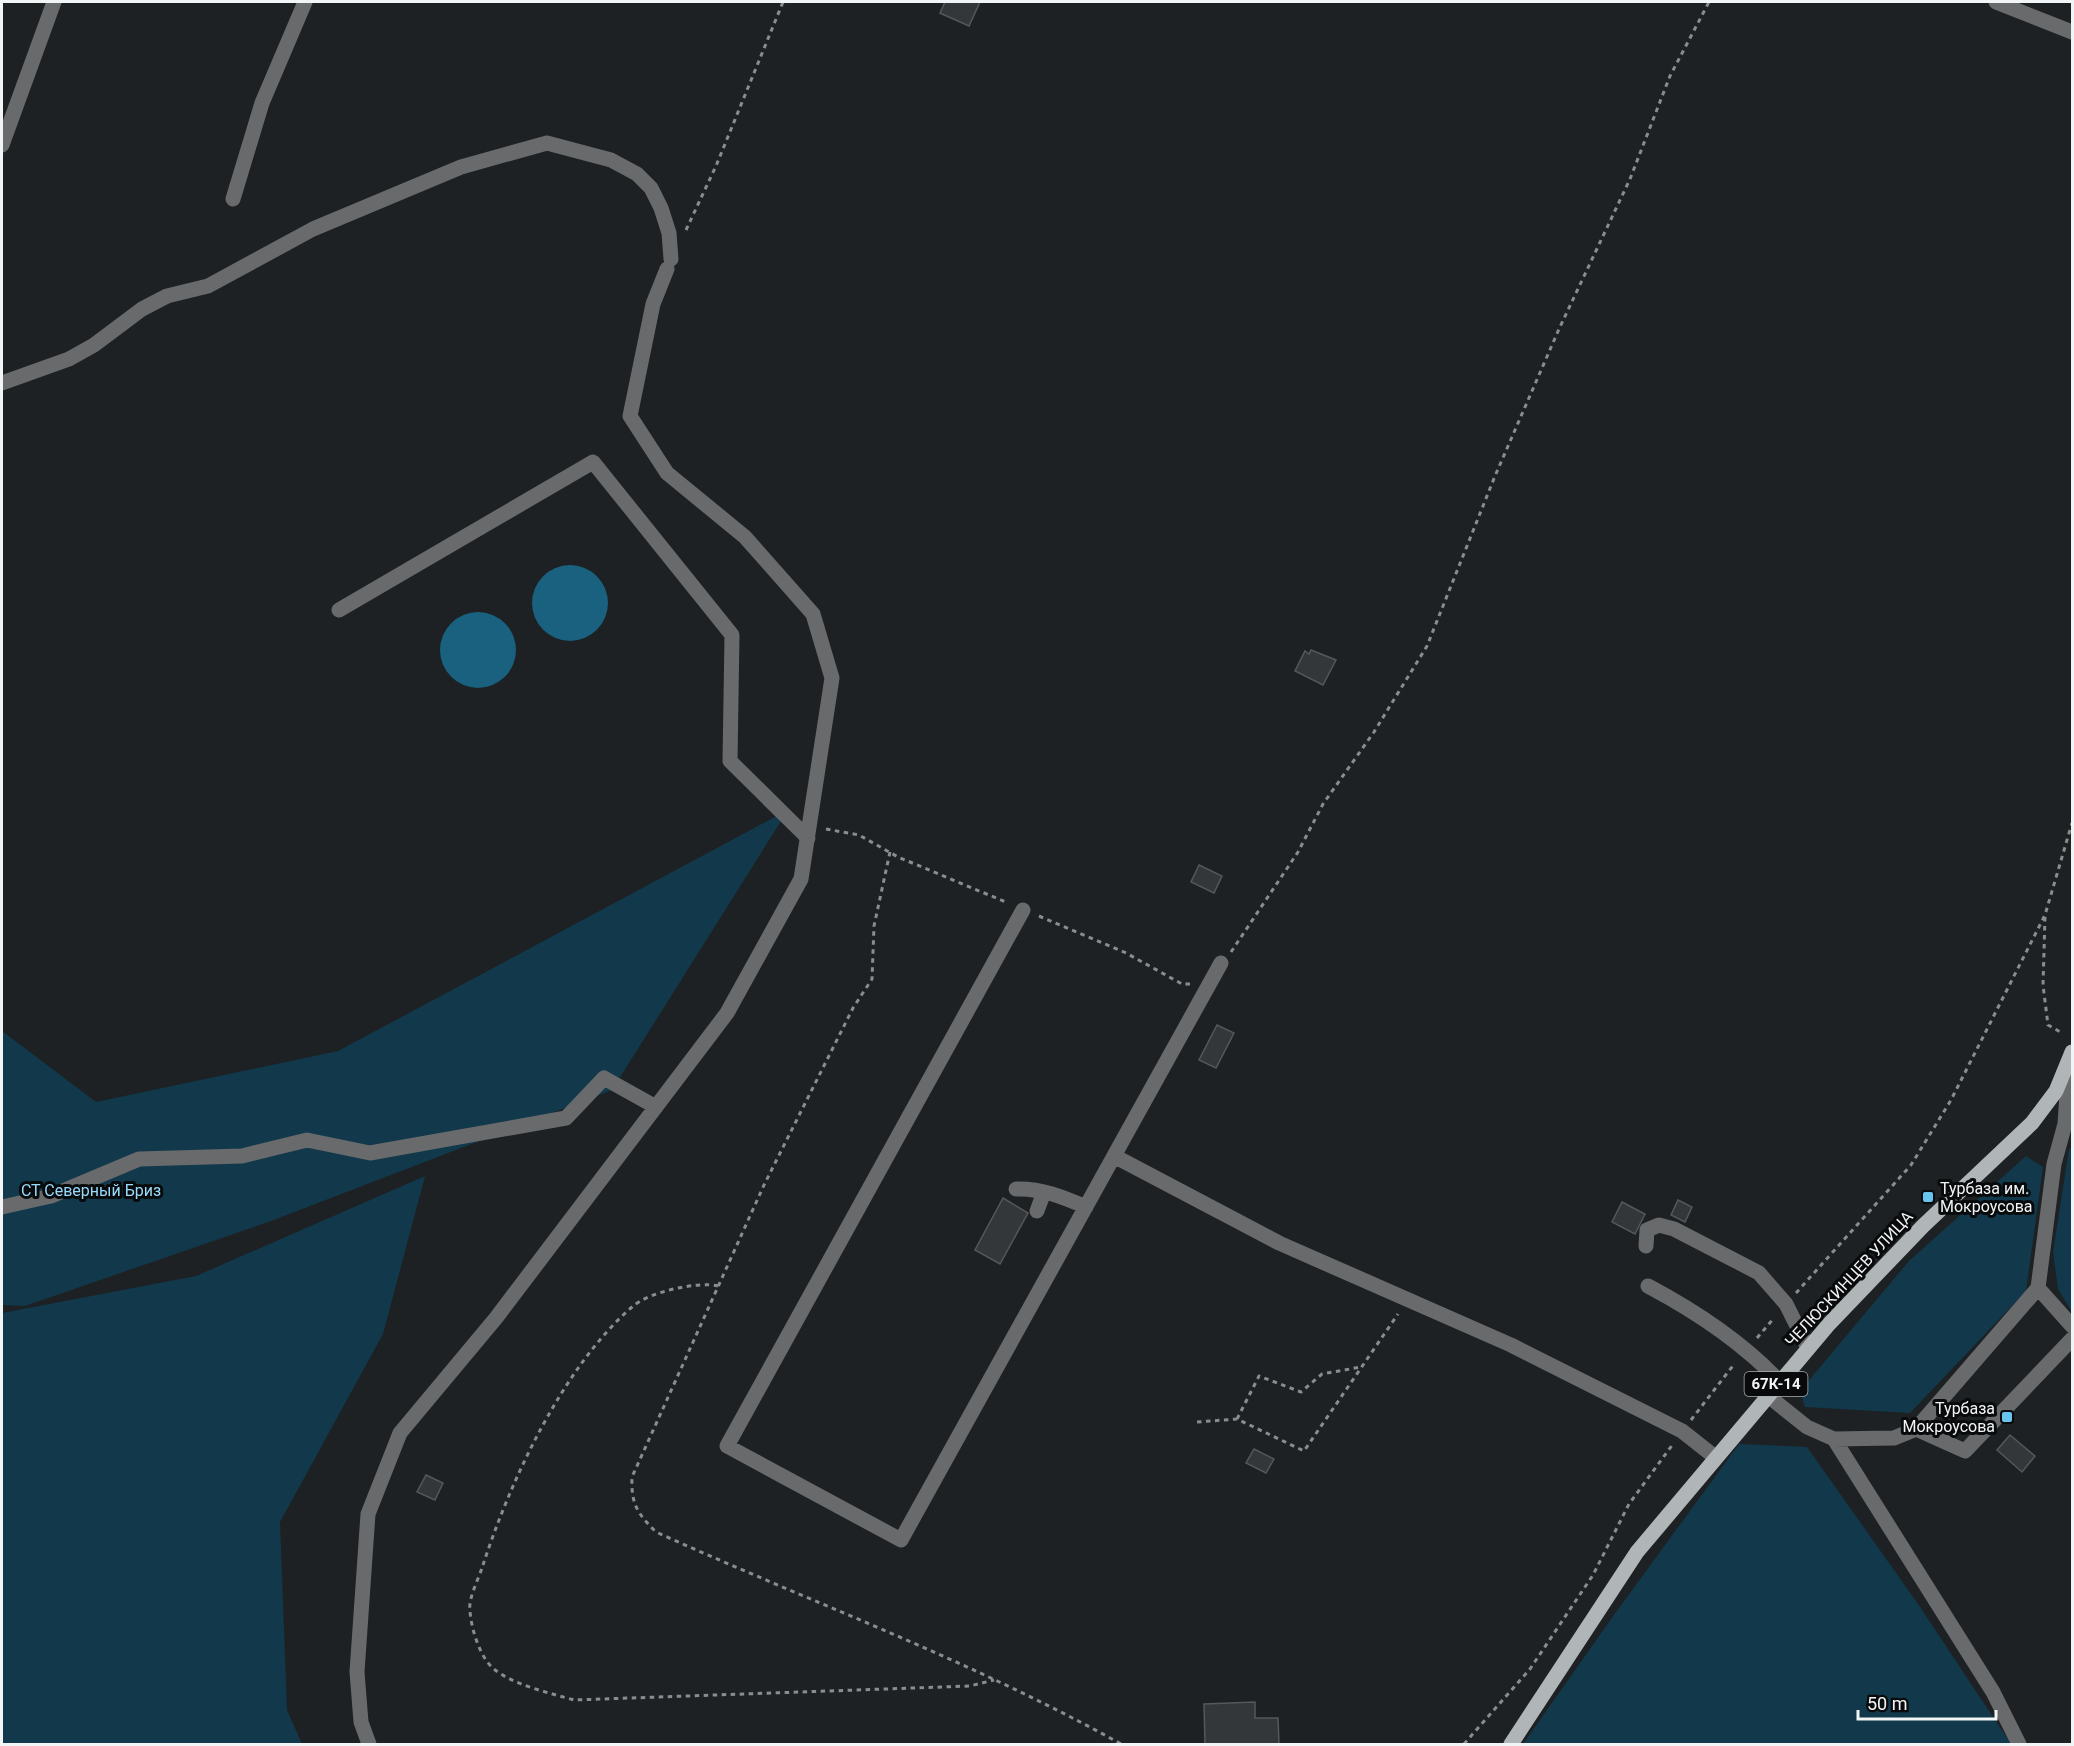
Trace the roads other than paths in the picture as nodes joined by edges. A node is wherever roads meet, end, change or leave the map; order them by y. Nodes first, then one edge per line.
1 (54, 2) edge
2 (305, 2) edge
3 (1996, 2) edge
4 (2073, 32) edge
5 (2, 145) edge
6 (233, 199) dead end
7 (2, 383) edge
8 (339, 610) dead end
9 (809, 832) junction
10 (1023, 910) road end
11 (1221, 963) road end
12 (2071, 1056) edge
13 (656, 1107) junction
14 (1114, 1156) junction
15 (1016, 1189) dead end
16 (1044, 1192) junction
17 (2, 1207) edge
18 (1086, 1207) junction
19 (1037, 1210) dead end
20 (1646, 1246) dead end
21 (1648, 1286) dead end
22 (2038, 1288) junction
23 (2073, 1326) edge
24 (2073, 1339) edge
25 (1808, 1348) junction
26 (1779, 1381) junction
27 (1767, 1395) junction
28 (1916, 1429) junction
29 (1833, 1439) junction
30 (1715, 1457) junction
31 (369, 1744) edge
32 (1511, 1744) edge
33 (2019, 1744) edge

1 - 5 street
2 - 6 street
3 - 4 street
7 - 9 street
8 - 9 street
9 - 13 street
10 - 18 street
11 - 14 street
12 - 22 street
12 - 25 main road, ЧЕЛЮСКИНЦЕВ УЛИЦА / 67К-14
13 - 17 street
13 - 31 street
14 - 18 street
14 - 30 street
15 - 16 street
16 - 18 street
16 - 19 street
20 - 25 street
21 - 26 street
22 - 23 street
22 - 28 street
24 - 28 street
25 - 26 main road, ЧЕЛЮСКИНЦЕВ УЛИЦА / 67К-14
26 - 27 main road, ЧЕЛЮСКИНЦЕВ УЛИЦА / 67К-14
27 - 29 street
27 - 30 main road, ЧЕЛЮСКИНЦЕВ УЛИЦА / 67К-14
28 - 29 street
29 - 33 street
30 - 32 main road, ЧЕЛЮСКИНЦЕВ УЛИЦА / 67К-14

